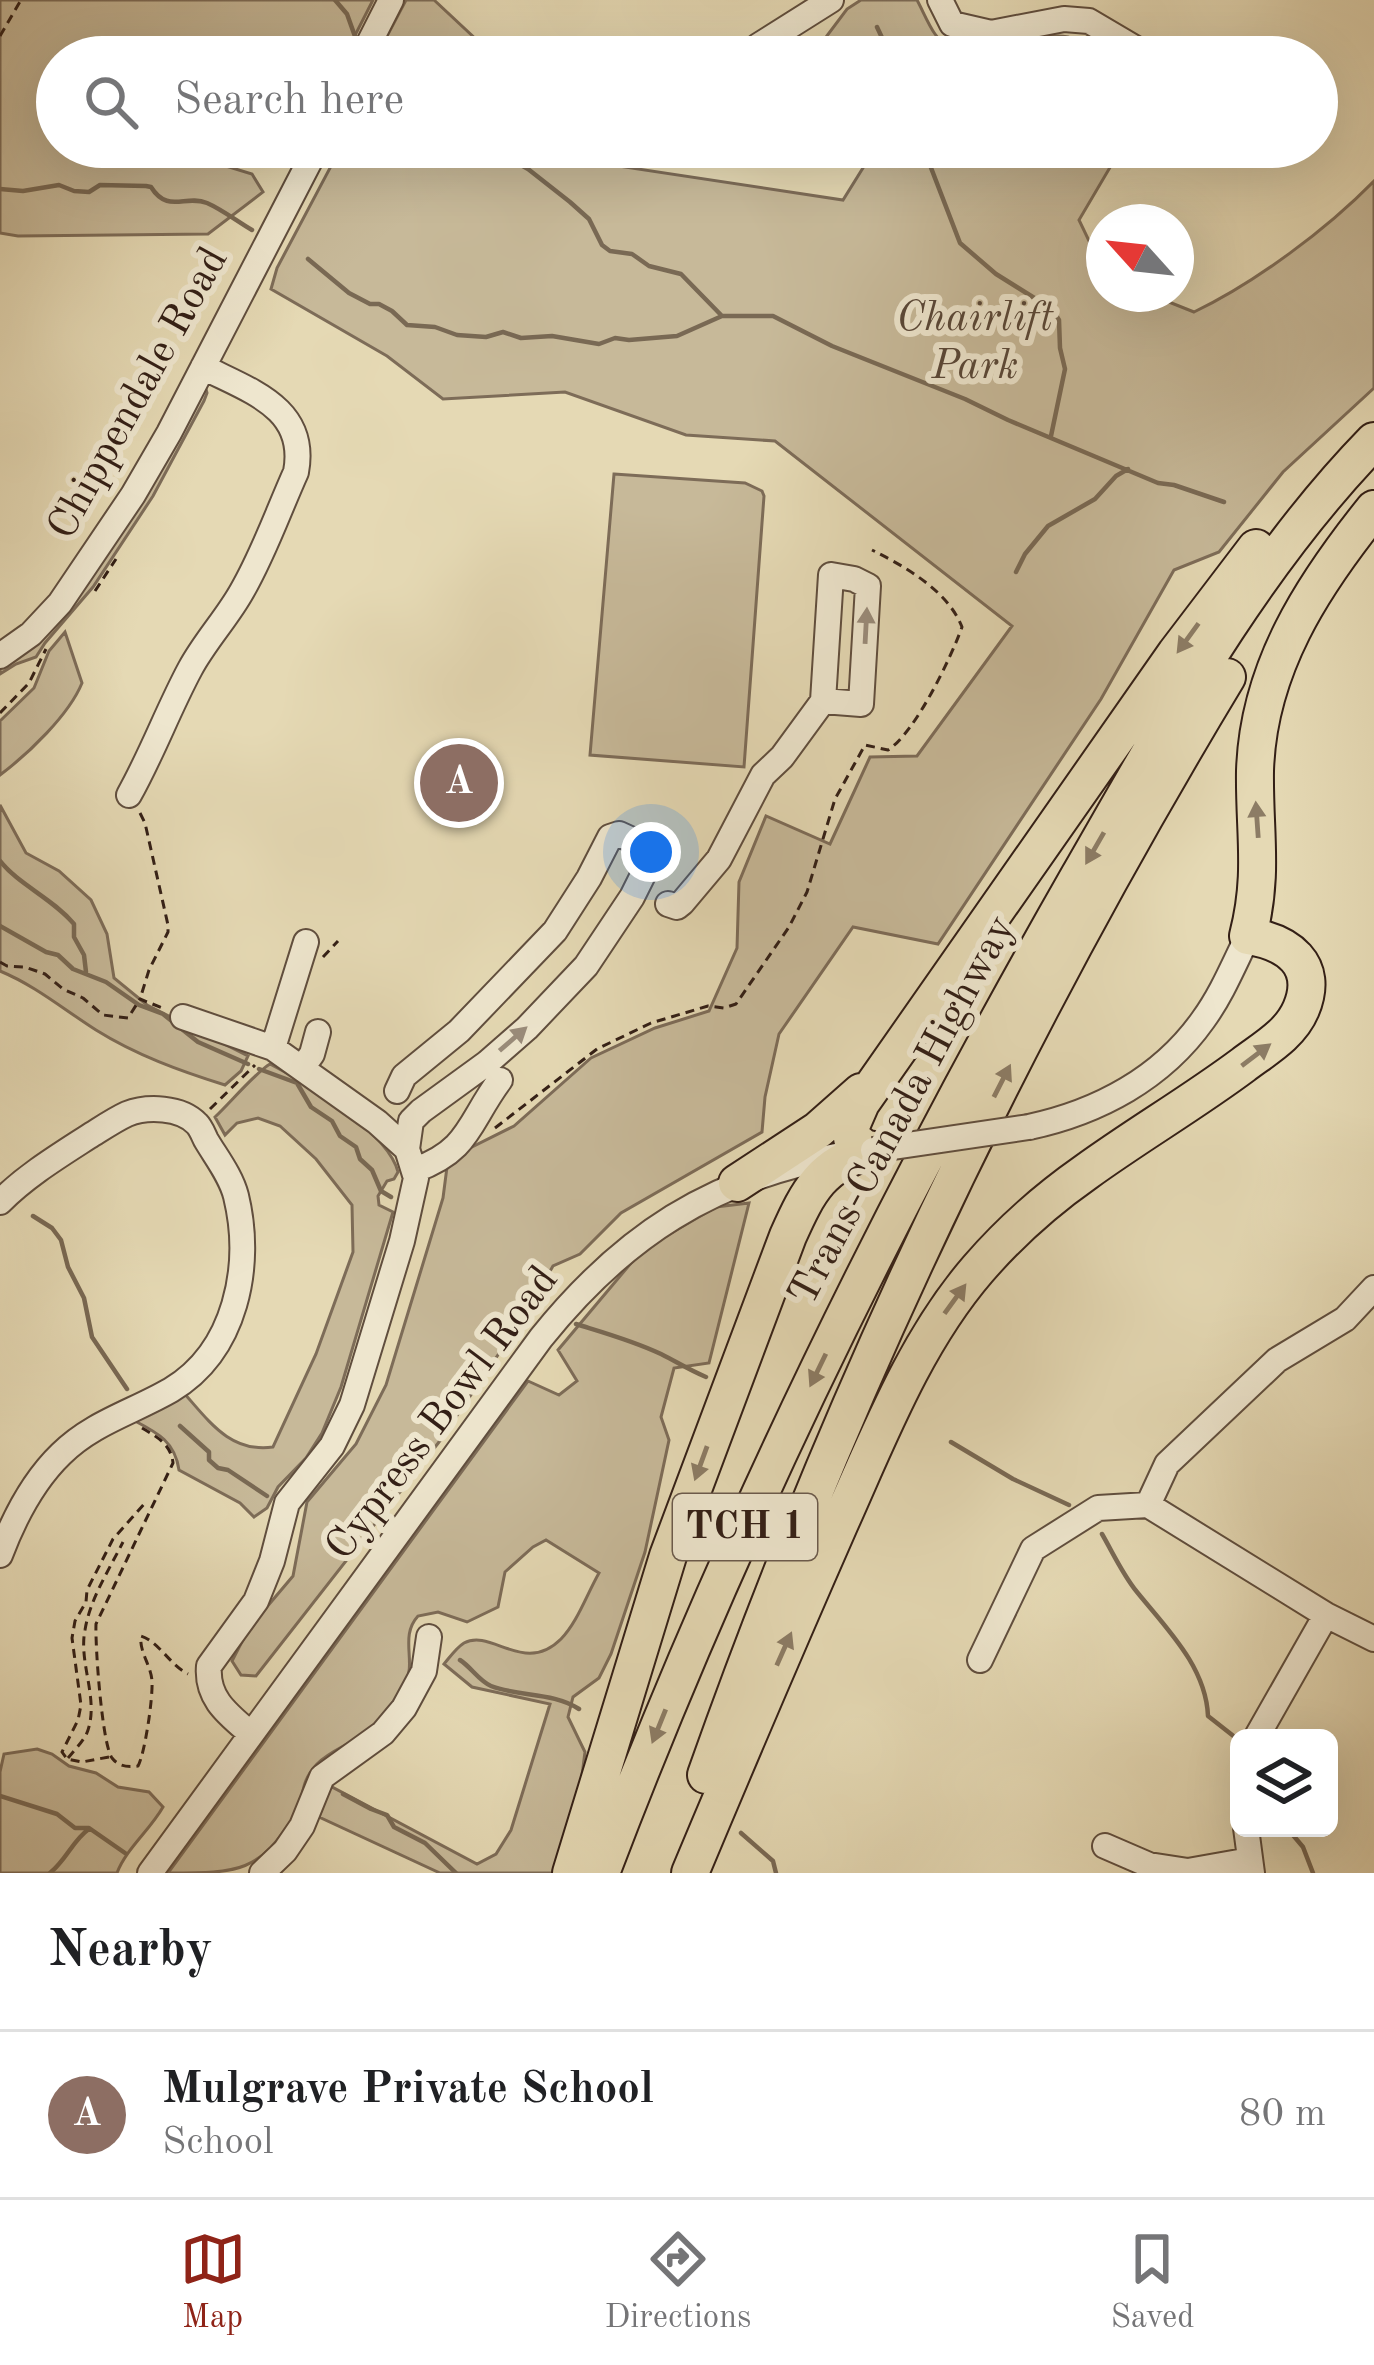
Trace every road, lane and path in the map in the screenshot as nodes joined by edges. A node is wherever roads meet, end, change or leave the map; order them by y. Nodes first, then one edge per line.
1 (21, 0) edge
2 (391, 0) edge
3 (831, 0) edge
4 (940, 0) edge
5 (0, 36) edge
6 (373, 36) edge
7 (774, 36) edge
8 (1114, 36) edge
9 (306, 168) edge
10 (203, 367) junction
11 (1374, 423) edge
12 (1374, 441) edge
13 (1374, 476) edge
14 (1374, 509) edge
15 (872, 550) dead end
16 (0, 656) edge
17 (37, 666) dead end
18 (823, 701) junction
19 (0, 713) edge
20 (129, 794) joint
21 (668, 904) dead end
22 (1248, 936) junction
23 (338, 940) dead end
24 (313, 951) joint
25 (0, 962) edge
26 (140, 1000) junction
27 (183, 1017) joint
28 (318, 1032) dead end
29 (273, 1048) junction
30 (892, 1059) junction
31 (302, 1068) junction
32 (500, 1080) dead end
33 (398, 1091) junction
34 (421, 1111) junction
35 (375, 1121) junction
36 (196, 1123) junction
37 (471, 1126) junction
38 (873, 1150) junction
39 (411, 1159) junction
40 (737, 1183) junction
41 (0, 1202) edge
42 (788, 1236) junction
43 (1374, 1288) edge
44 (122, 1412) junction
45 (146, 1502) dead end
46 (1148, 1505) junction
47 (124, 1542) dead end
48 (0, 1555) edge
49 (97, 1570) junction
50 (106, 1575) junction
51 (1326, 1616) junction
52 (85, 1630) junction
53 (95, 1634) junction
54 (429, 1637) dead end
55 (1374, 1639) edge
56 (980, 1660) dead end
57 (208, 1678) junction
58 (79, 1696) junction
59 (91, 1696) junction
60 (101, 1696) junction
61 (1261, 1729) edge
62 (251, 1734) junction
63 (111, 1756) junction
64 (67, 1759) junction
65 (1247, 1837) edge
66 (1105, 1846) dead end
67 (1251, 1867) edge
68 (150, 1873) edge
69 (262, 1873) edge
70 (571, 1873) edge
71 (601, 1873) edge
72 (672, 1873) edge
73 (690, 1873) edge

1 - 5 path
2 - 6 street
3 - 7 street
4 - 8 street
9 - 10 street, Chippendale Road
10 - 16 street, Chippendale Road
10 - 20 street
11 -> 30 highway
12 -> 71 highway, Trans-Canada Highway / TCH 1
72 -> 13 highway, Trans-Canada Highway / TCH 1
22 -> 14 highway
15 - 37 path
17 - 19 path
18 -> 18 street
18 - 21 street
20 - 26 path
22 - 38 street, Cypress Bowl Road, bridge
73 -> 22 highway
23 - 24 path
24 - 29 street
25 - 26 path
26 - 27 path
27 - 29 street
28 - 31 street
29 - 31 street
29 - 36 path
30 - 38 highway
30 - 40 highway
31 - 35 street
32 - 37 street
33 - 34 street
34 -> 33 street
33 - 35 street
34 - 39 street
35 - 39 street
36 - 41 street
36 - 44 street
37 - 39 street
38 - 40 street, Cypress Bowl Road
38 - 42 highway
39 - 57 street
40 - 42 highway
40 - 62 street, Cypress Bowl Road
42 -> 70 highway
43 - 46 street
44 - 48 street
44 - 53 path
45 - 49 path
46 - 51 street
46 - 56 street
47 - 50 path
49 - 50 path
49 - 58 path
50 - 52 path
51 - 55 street
51 - 61 street
52 - 53 path
52 - 59 path
53 - 60 path
54 - 69 street
57 - 62 street
57 - 63 path
58 - 59 path
58 - 64 path
59 - 60 path
59 - 64 path
60 - 63 path
62 - 68 street, Cypress Bowl Road
63 - 64 path
65 - 67 street
66 - 67 street

